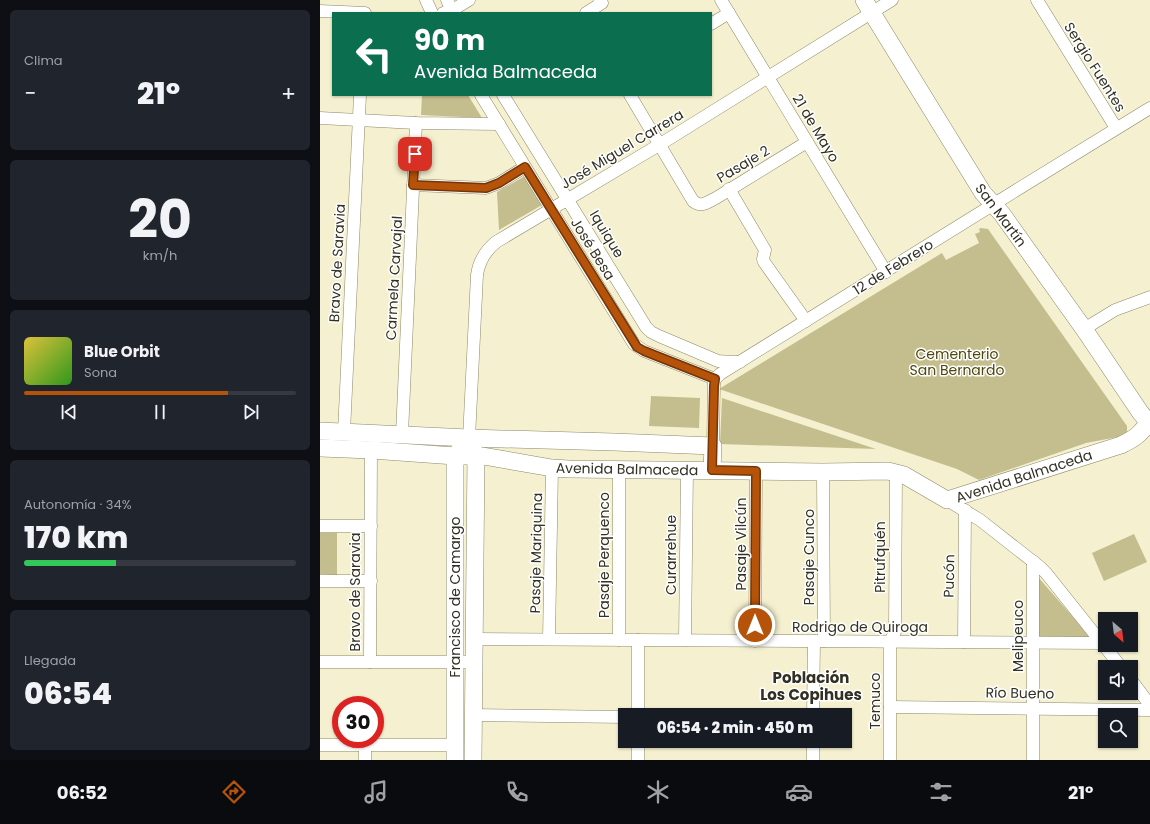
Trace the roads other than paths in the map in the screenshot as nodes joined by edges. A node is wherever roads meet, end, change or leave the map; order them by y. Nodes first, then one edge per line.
1 (426, 0) edge
2 (469, 0) edge
3 (721, 0) edge
4 (892, 0) edge
5 (1037, 0) edge
6 (601, 1) edge
7 (868, 6) edge
8 (448, 9) edge
9 (320, 11) edge
10 (342, 12) edge
11 (432, 12) edge
12 (587, 12) edge
13 (729, 13) junction
14 (712, 23) edge
15 (768, 77) junction
16 (360, 96) edge
17 (482, 96) edge
18 (504, 96) edge
19 (631, 96) edge
20 (1150, 108) edge
21 (320, 118) edge
22 (359, 120) junction
23 (416, 123) junction
24 (499, 124) junction
25 (1116, 128) junction
26 (807, 142) junction
27 (659, 145) junction
28 (525, 167) junction
29 (413, 185) junction
30 (729, 189) junction
31 (568, 200) junction
32 (993, 205) junction
33 (551, 210) junction
34 (886, 272) junction
35 (1150, 297) edge
36 (806, 321) junction
37 (1084, 329) junction
38 (712, 358) junction
39 (741, 362) junction
40 (715, 379) junction
41 (1150, 421) edge
42 (320, 431) edge
43 (344, 432) junction
44 (402, 434) junction
45 (469, 438) junction
46 (713, 446) junction
47 (320, 448) edge
48 (371, 450) junction
49 (455, 456) junction
50 (476, 456) junction
51 (552, 468) junction
52 (619, 469) junction
53 (687, 470) junction
54 (712, 470) junction
55 (756, 471) junction
56 (824, 472) junction
57 (896, 472) junction
58 (947, 500) junction
59 (965, 510) junction
60 (320, 526) edge
61 (371, 526) junction
62 (1033, 561) junction
63 (320, 581) edge
64 (370, 581) junction
65 (1098, 638) edge
66 (474, 639) junction
67 (549, 639) junction
68 (618, 640) junction
69 (638, 640) junction
70 (685, 640) junction
71 (755, 641) junction
72 (819, 641) junction
73 (890, 642) junction
74 (964, 642) junction
75 (1032, 643) junction
76 (1098, 643) edge
77 (1109, 652) edge
78 (1115, 660) edge
79 (320, 662) edge
80 (370, 662) junction
81 (454, 662) junction
82 (474, 662) junction
83 (1138, 689) edge
84 (1150, 705) edge
85 (890, 706) junction
86 (638, 708) edge
87 (814, 708) edge
88 (1033, 708) junction
89 (1150, 710) edge
90 (473, 715) junction
91 (618, 717) edge
92 (320, 745) edge
93 (332, 745) edge
94 (384, 746) edge
95 (366, 748) edge
96 (638, 748) edge
97 (813, 748) edge
98 (455, 752) edge
99 (365, 760) edge
100 (473, 760) edge
101 (638, 760) edge
102 (813, 760) edge
103 (890, 760) edge
104 (1033, 760) edge

1 - 11 street
2 - 8 street
3 - 13 street, 21 de Mayo
4 - 7 street, José Miguel Carrera
5 - 25 street, Sergio Fuentes
6 - 12 street
7 - 15 street, José Miguel Carrera
7 - 32 street, San Martín
9 - 10 street
13 - 14 street
13 - 15 street, 21 de Mayo
15 - 26 street, 21 de Mayo
15 - 27 street, José Miguel Carrera
16 - 22 street, Bravo de Saravia
17 - 24 street, José Besa
18 - 31 street, Iquique
19 - 27 street
20 - 25 street, 12 de Febrero
21 - 22 street
22 - 23 street
22 - 43 street, Bravo de Saravia
23 - 24 street
23 - 29 street, Carmela Carvajal
24 - 28 street, José Besa
25 - 32 street, 12 de Febrero
26 - 30 street, Pasaje 2
26 - 34 street, 21 de Mayo
27 - 30 street, Pasaje 2
27 - 31 street, José Miguel Carrera
28 - 29 street
28 - 33 street, José Besa
29 - 44 street, Carmela Carvajal
30 - 36 street
31 - 33 street, José Miguel Carrera
31 - 38 street, Iquique
32 - 34 street, 12 de Febrero
32 - 37 street, San Martín
33 - 40 street, José Besa
33 - 45 street, Francisco de Camargo
34 - 36 street, 12 de Febrero
35 - 37 street
36 - 39 street, 12 de Febrero
37 - 41 street, San Martín
38 - 39 street, Iquique
38 - 40 street
39 - 40 street, 12 de Febrero
40 - 46 street
41 - 58 street, Avenida Balmaceda
42 - 43 street, Avenida Balmaceda
43 - 44 street, Avenida Balmaceda
44 - 45 street, Avenida Balmaceda
45 - 46 street, Avenida Balmaceda
45 - 49 street
45 - 50 street, Francisco de Camargo
46 - 54 street
47 - 48 street, Avenida Balmaceda
48 - 49 street, Avenida Balmaceda
48 - 61 street, Bravo de Saravia
49 - 50 street, Avenida Balmaceda
49 - 81 street, Francisco de Camargo
50 - 51 street, Avenida Balmaceda
50 - 66 street, Francisco de Camargo
51 - 52 street, Avenida Balmaceda
51 - 67 street, Pasaje Mariquina
52 - 53 street, Avenida Balmaceda
52 - 68 street, Pasaje Perquenco
53 - 54 street, Avenida Balmaceda
53 - 70 street, Curarrehue
54 - 55 street, Avenida Balmaceda
55 - 56 street, Avenida Balmaceda
55 - 71 street, Pasaje Vilcún
56 - 57 street, Avenida Balmaceda
56 - 72 street, Pasaje Cunco
57 - 58 street, Avenida Balmaceda
57 - 73 street, Pitrufquén
58 - 59 street
59 - 62 street
59 - 74 street, Pucón
60 - 61 street
61 - 64 street, Bravo de Saravia
62 - 65 street
62 - 75 street, Melipeuco
63 - 64 street
64 - 80 street, Bravo de Saravia
66 - 67 street, Rodrigo de Quiroga
66 - 82 street, Francisco de Camargo
67 - 68 street, Rodrigo de Quiroga
68 - 69 street, Rodrigo de Quiroga
69 - 70 street, Rodrigo de Quiroga
69 - 86 street
70 - 71 street, Rodrigo de Quiroga
71 - 72 street, Rodrigo de Quiroga
72 - 73 street, Rodrigo de Quiroga
72 - 87 street, Pasaje Cunco
73 - 74 street, Rodrigo de Quiroga
73 - 85 street, Temuco
74 - 75 street, Rodrigo de Quiroga
75 - 76 street, Rodrigo de Quiroga
75 - 88 street, Melipeuco
77 - 78 street
79 - 80 street
80 - 81 street
81 - 82 street
81 - 98 street, Francisco de Camargo
82 - 90 street, Francisco de Camargo
83 - 84 street
85 - 88 street, Río Bueno
85 - 103 street, Temuco
88 - 89 street, Río Bueno
88 - 104 street, Melipeuco
90 - 91 street
90 - 100 street, Francisco de Camargo
92 - 93 street
94 - 98 street
95 - 99 street
96 - 101 street
97 - 102 street

